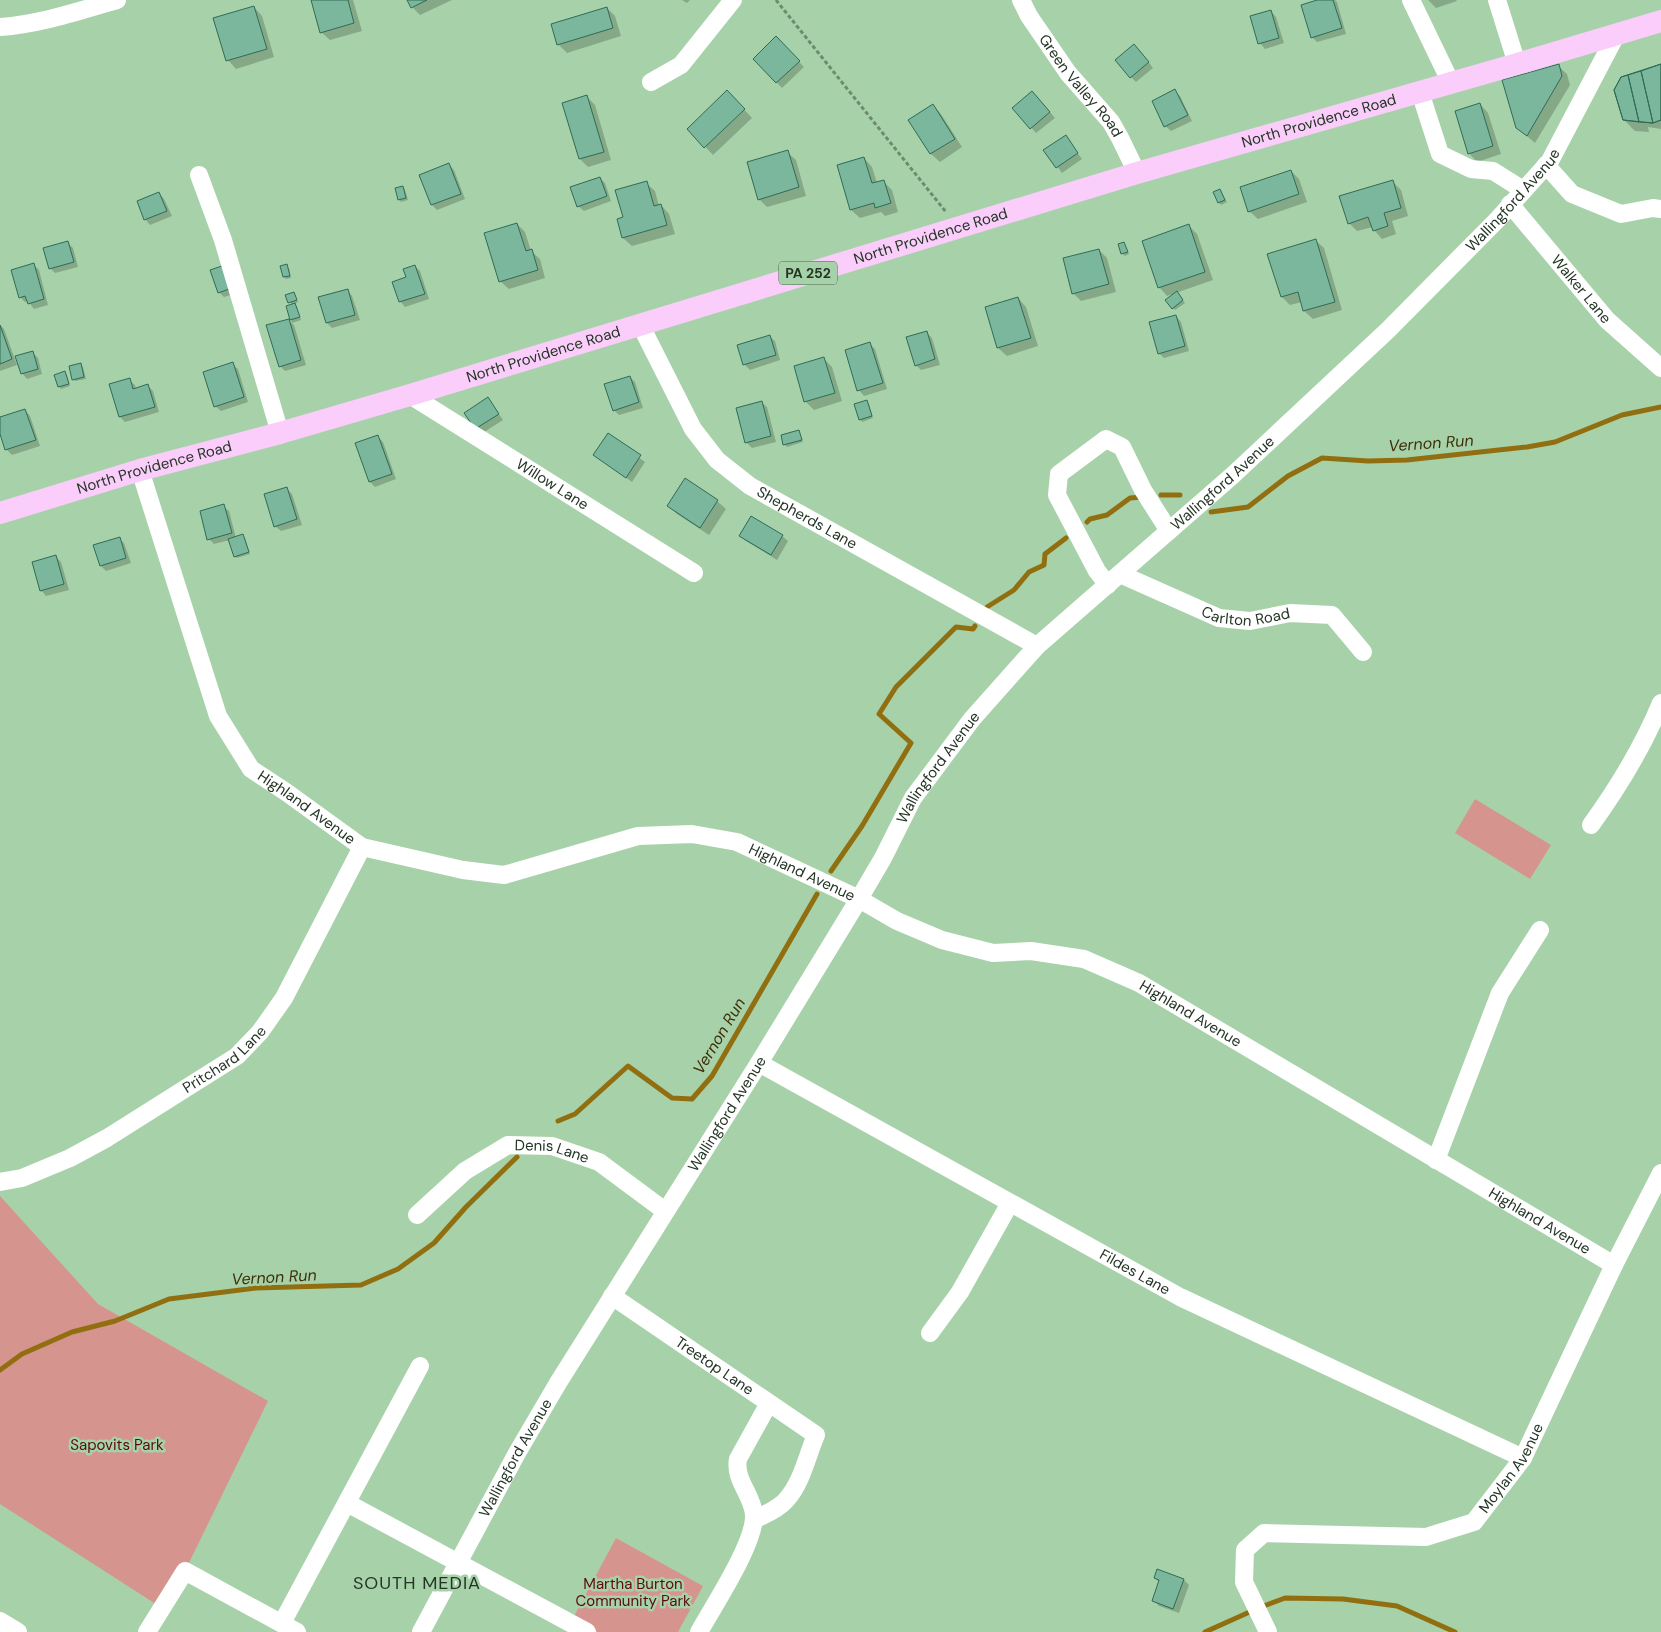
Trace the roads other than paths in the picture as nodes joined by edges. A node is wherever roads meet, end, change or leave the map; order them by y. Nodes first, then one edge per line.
1 (117, 0) edge
2 (733, 0) edge
3 (1021, 0) edge
4 (1412, 0) edge
5 (1497, 0) edge
6 (1661, 21) edge
7 (0, 27) edge
8 (1616, 35) junction
9 (1517, 64) junction
10 (651, 82) dead end
11 (1451, 83) junction
12 (1420, 92) junction
13 (1546, 165) junction
14 (1137, 173) junction
15 (198, 175) dead end
16 (1523, 190) junction
17 (1510, 204) junction
18 (1661, 209) edge
19 (640, 324) junction
20 (1661, 368) edge
21 (410, 395) junction
22 (280, 433) junction
23 (140, 470) junction
24 (0, 514) edge
25 (1169, 531) junction
26 (694, 573) dead end
27 (1114, 580) junction
28 (1038, 646) junction
29 (1362, 652) dead end
30 (1661, 703) edge
31 (1591, 824) dead end
32 (362, 846) junction
33 (859, 899) junction
34 (1540, 930) dead end
35 (759, 1063) junction
36 (1436, 1160) junction
37 (1661, 1172) edge
38 (0, 1182) edge
39 (1010, 1203) junction
40 (665, 1211) junction
41 (416, 1215) dead end
42 (1614, 1265) junction
43 (612, 1296) junction
44 (930, 1333) dead end
45 (420, 1366) dead end
46 (769, 1403) junction
47 (1523, 1458) junction
48 (347, 1503) junction
49 (754, 1520) junction
50 (458, 1563) junction
51 (0, 1621) edge
52 (282, 1624) junction
53 (18, 1632) edge
54 (148, 1632) edge
55 (298, 1632) edge
56 (421, 1632) edge
57 (587, 1632) edge
58 (699, 1632) edge
59 (1268, 1632) edge

1 - 7 street
2 - 10 street
3 - 14 street, Green Valley Road
4 - 11 street
5 - 9 street
6 - 8 main road, North Providence Road / PA 252
8 - 9 main road, North Providence Road / PA 252
8 - 13 street, Wallingford Avenue
9 - 11 main road, North Providence Road / PA 252
11 - 12 main road, North Providence Road / PA 252
12 - 14 main road, North Providence Road / PA 252
12 - 16 street
13 - 16 street, Wallingford Avenue
13 - 18 street
14 - 19 main road, North Providence Road / PA 252
15 - 22 street
16 - 17 street, Wallingford Avenue
17 - 20 street, Walker Lane
17 - 25 street, Wallingford Avenue
19 - 21 main road, North Providence Road / PA 252
19 - 28 street, Shepherds Lane
21 - 22 main road, North Providence Road / PA 252
21 - 26 street, Willow Lane
22 - 23 main road, North Providence Road / PA 252
23 - 24 main road, North Providence Road / PA 252
23 - 32 street, Highland Avenue
25 - 27 street, Wallingford Avenue
25 - 27 street
27 - 28 street, Wallingford Avenue
27 - 29 street, Carlton Road
28 - 33 street, Wallingford Avenue
30 - 31 street
32 - 33 street, Highland Avenue
32 - 38 street, Pritchard Lane
33 - 35 street, Wallingford Avenue
33 - 36 street, Highland Avenue
34 - 36 street
35 - 39 street, Fildes Lane
35 - 40 street, Wallingford Avenue
36 - 42 street, Highland Avenue
37 - 42 street, Moylan Avenue
39 - 44 street
39 - 47 street, Fildes Lane
40 - 41 street, Denis Lane
40 - 43 street, Wallingford Avenue
42 - 47 street, Moylan Avenue
43 - 46 street, Treetop Lane
43 - 50 street, Wallingford Avenue
45 - 48 street
46 - 49 street
46 - 49 street, Treetop Lane
47 - 59 street, Moylan Avenue
48 - 50 street
48 - 52 street
49 - 58 street
50 - 56 street, Wallingford Avenue
50 - 57 street
51 - 53 street
52 - 54 street
52 - 55 street

